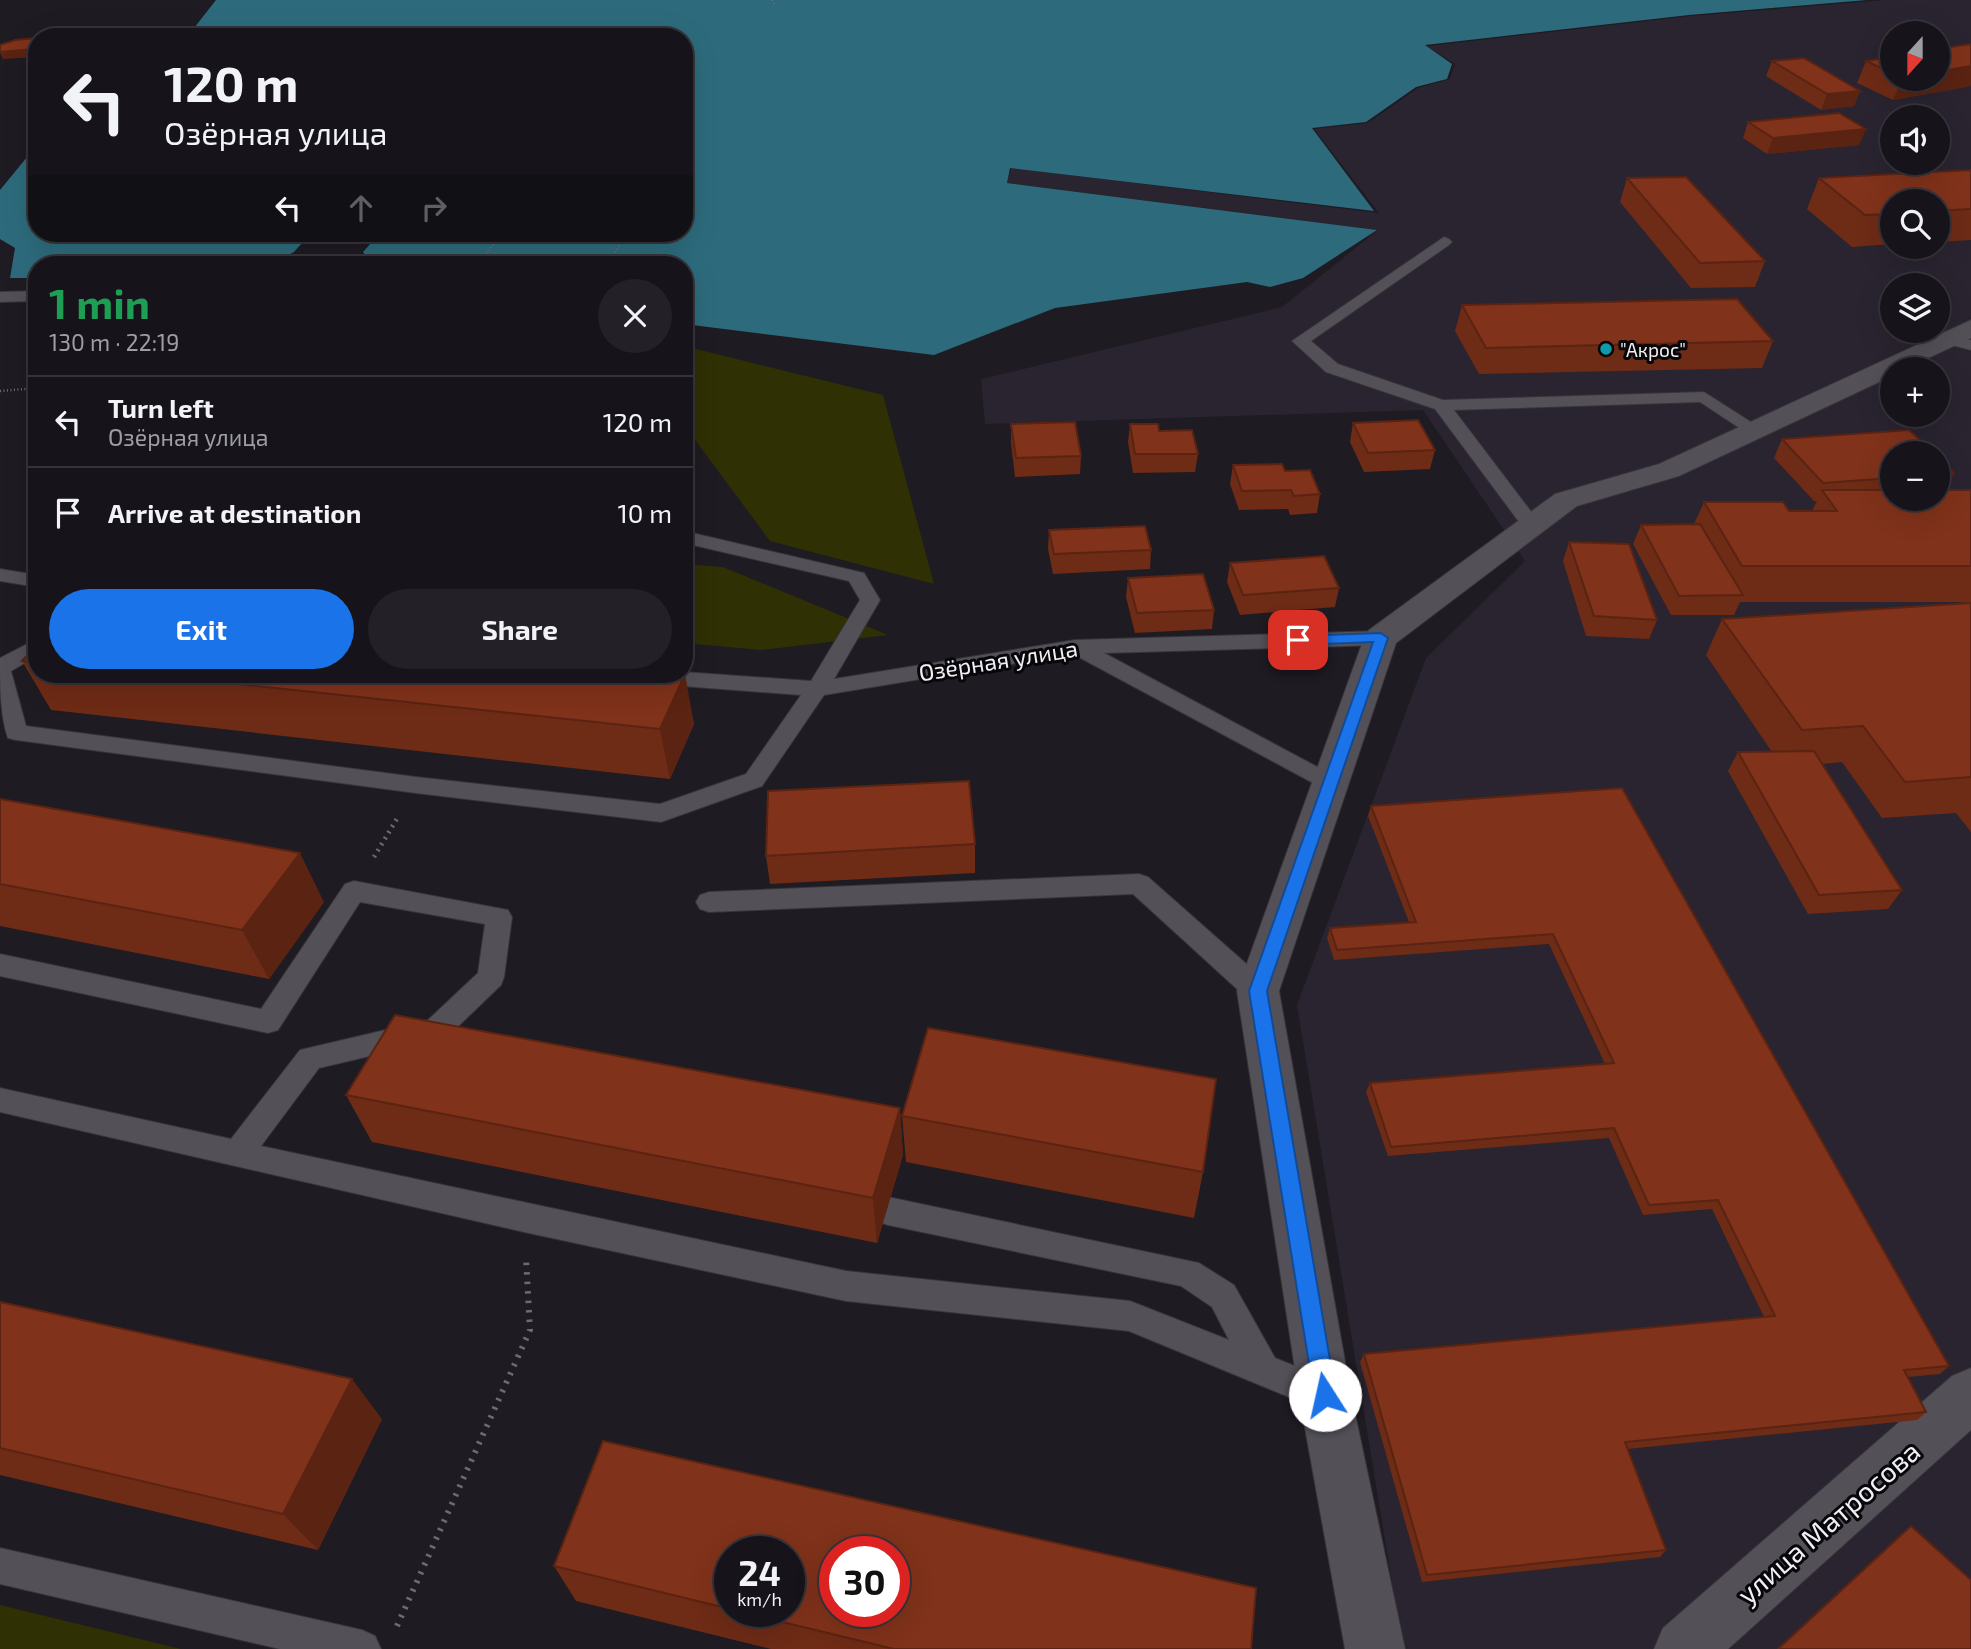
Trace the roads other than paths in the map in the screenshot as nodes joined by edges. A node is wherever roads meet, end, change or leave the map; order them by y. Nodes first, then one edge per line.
1 (1444, 242) dead end
2 (28, 296) edge
3 (0, 297) edge
4 (1964, 337) edge
5 (1441, 405) junction
6 (1754, 429) junction
7 (1532, 526) junction
8 (693, 539) edge
9 (0, 575) edge
10 (28, 580) edge
11 (1381, 638) junction
12 (1075, 647) junction
13 (28, 652) edge
14 (0, 669) edge
15 (693, 680) edge
16 (817, 690) junction
17 (1330, 784) junction
18 (709, 902) dead end
19 (0, 965) edge
20 (1258, 991) junction
21 (0, 1100) edge
22 (239, 1152) junction
23 (888, 1211) edge
24 (1263, 1370) junction
25 (1971, 1394) edge
26 (1325, 1395) junction
27 (0, 1566) edge
28 (377, 1643) edge
29 (1375, 1649) edge
30 (1684, 1649) edge

1 - 5 lane
2 - 3 lane
4 - 6 street
5 - 6 lane
5 - 7 lane
6 - 7 street
7 - 11 street
8 - 16 lane
9 - 10 lane
11 - 12 lane, Озёрная улица
11 - 17 street
12 - 16 lane, Озёрная улица
12 - 17 lane
13 - 14 lane
14 - 16 lane
15 - 16 lane, Озёрная улица
17 - 20 street
18 - 20 lane
19 - 22 lane
20 - 26 street
21 - 22 lane
22 - 24 lane
23 - 24 lane
24 - 26 lane
25 - 30 street, улица Матросова
26 - 29 street
27 - 28 lane

